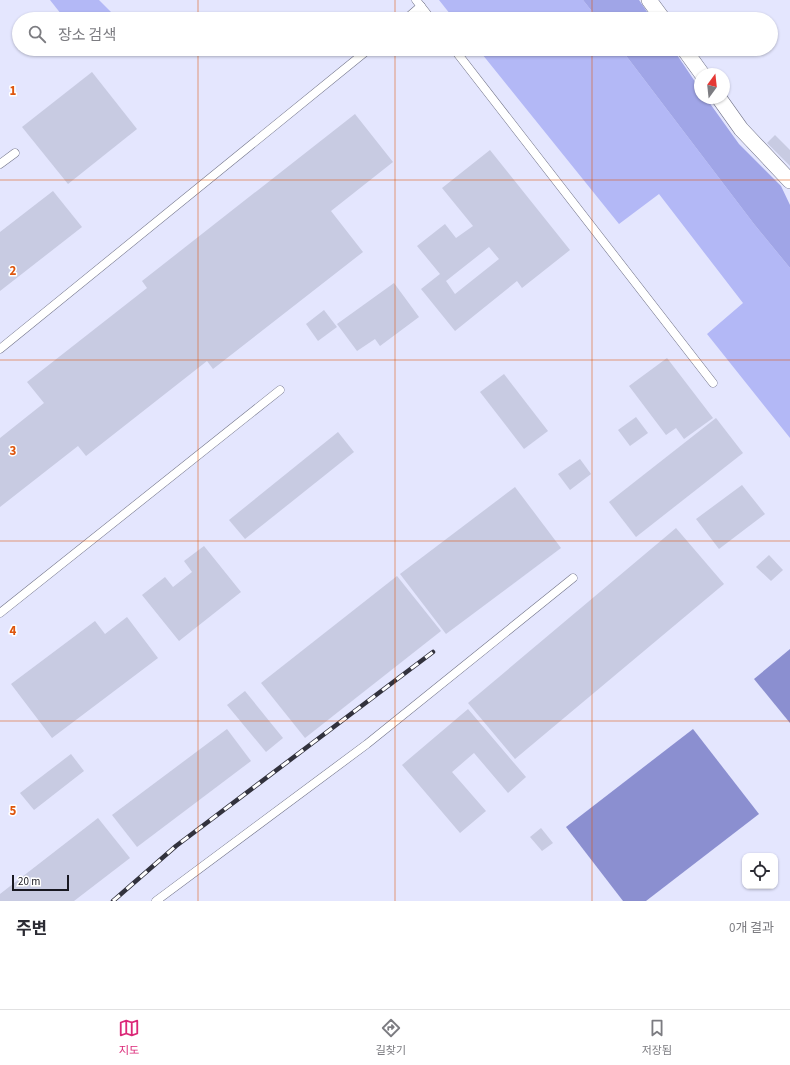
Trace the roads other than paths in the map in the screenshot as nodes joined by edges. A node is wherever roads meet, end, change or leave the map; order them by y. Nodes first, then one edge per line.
1 (649, 0) edge
2 (419, 3) edge
3 (412, 12) edge
4 (426, 12) edge
5 (658, 12) edge
6 (360, 56) edge
7 (459, 56) edge
8 (689, 56) edge
9 (698, 68) edge
10 (722, 104) edge
11 (15, 152) dead end
12 (0, 164) edge
13 (790, 181) edge
14 (0, 349) edge
15 (713, 383) dead end
16 (280, 390) dead end
17 (573, 578) dead end
18 (0, 613) edge
19 (156, 901) edge

1 - 5 street
2 - 3 lane
2 - 4 lane
6 - 14 lane
7 - 15 lane
8 - 9 street
10 - 13 street
11 - 12 lane
16 - 18 lane
17 - 19 lane

